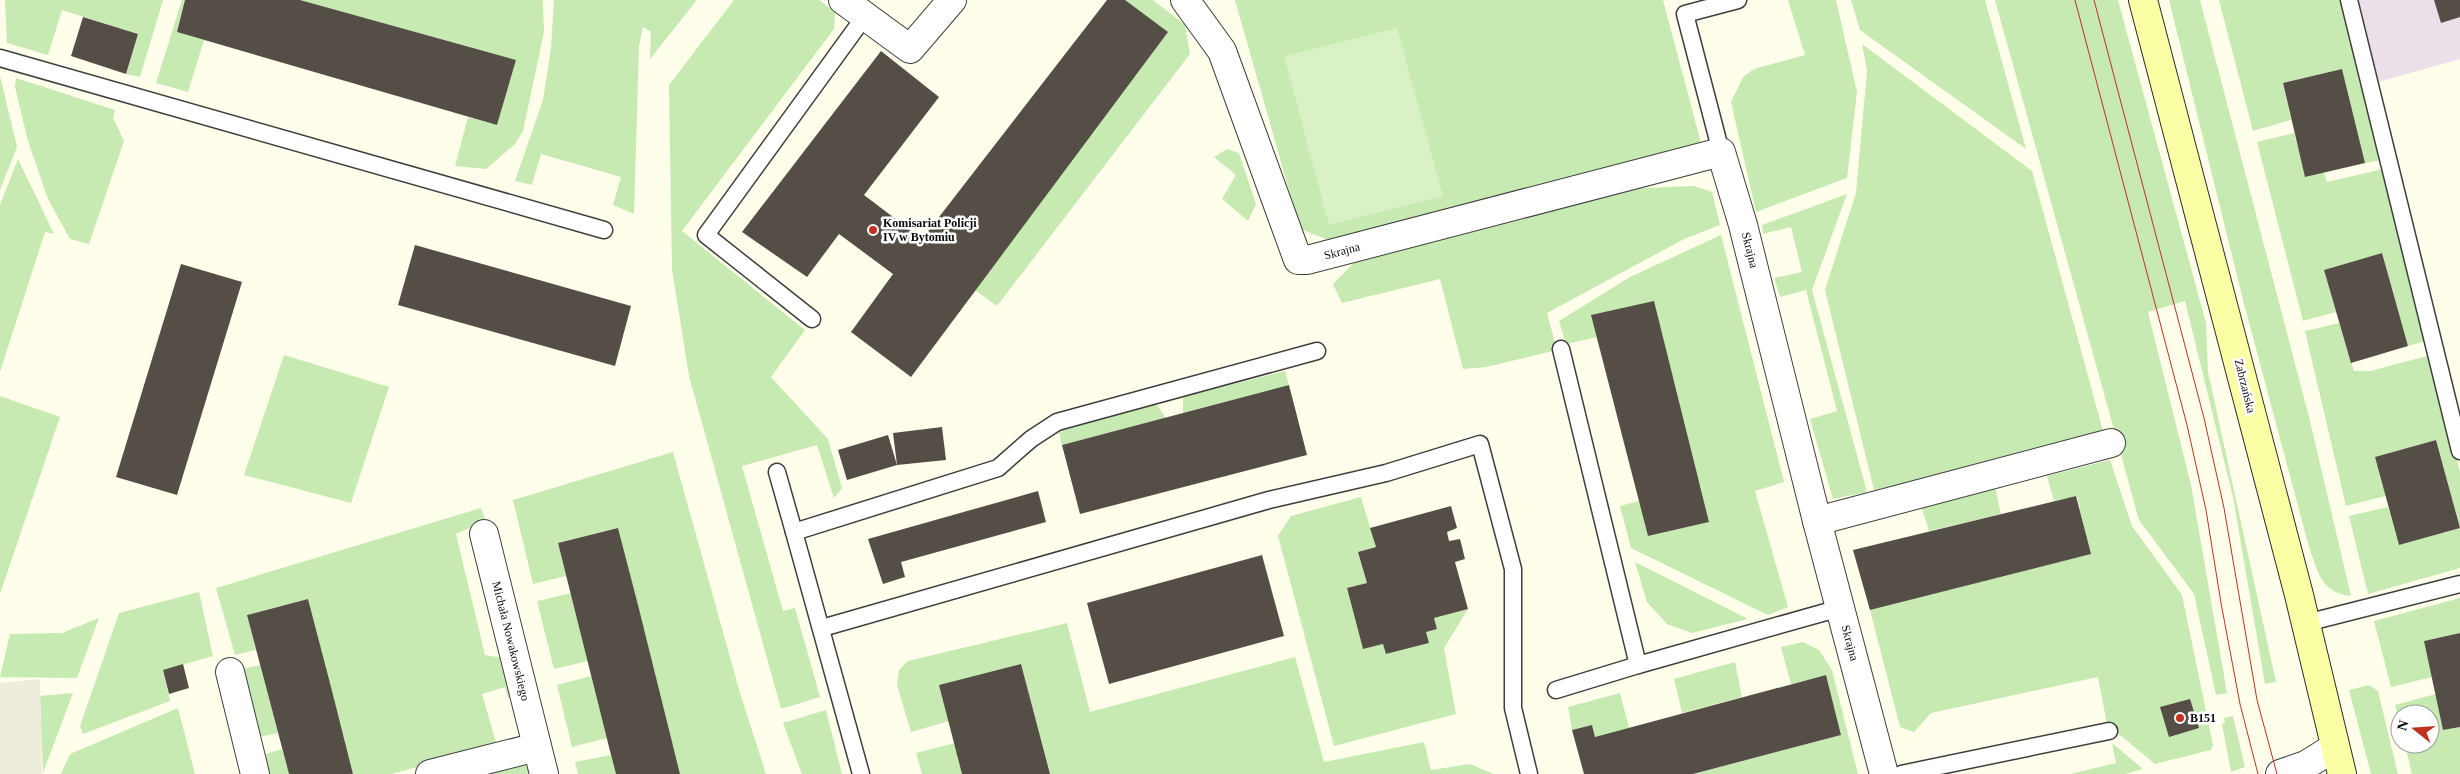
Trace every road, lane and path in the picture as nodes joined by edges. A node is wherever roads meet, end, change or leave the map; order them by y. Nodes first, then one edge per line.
1 (843, 0) edge
2 (952, 0) edge
3 (1185, 0) edge
4 (1738, 0) edge
5 (2143, 0) edge
6 (2349, 0) edge
7 (865, 16) junction
8 (0, 58) edge
9 (1721, 152) junction
10 (604, 230) dead end
11 (812, 319) dead end
12 (1561, 349) dead end
13 (1317, 351) dead end
14 (2112, 444) dead end
15 (2460, 451) edge
16 (777, 472) dead end
17 (1817, 521) junction
18 (794, 532) junction
19 (484, 534) dead end
20 (2460, 584) edge
21 (1840, 608) junction
22 (2306, 623) junction
23 (822, 628) junction
24 (1638, 665) junction
25 (230, 672) dead end
26 (1556, 690) dead end
27 (2109, 731) dead end
28 (537, 747) junction
29 (2335, 747) junction
30 (255, 774) edge
31 (430, 774) edge
32 (544, 774) edge
33 (861, 774) edge
34 (1529, 774) edge
35 (1884, 774) edge
36 (1901, 774) edge
37 (2280, 774) edge
38 (2342, 774) edge

1 - 7 street
2 - 7 street
3 - 9 street, Skrajna
4 - 9 lane
5 - 22 main road, Zabrzańska
6 - 15 lane
7 - 11 lane
8 - 10 lane
9 - 17 street, Skrajna
12 - 24 lane
13 - 18 lane
14 - 17 street
16 - 18 lane
17 - 21 street, Skrajna
18 - 23 lane
19 - 28 street, Michała Nowakowskiego
20 - 22 lane
21 - 24 lane
21 - 35 street, Skrajna
22 - 29 main road, Zabrzańska
23 - 33 lane
23 - 34 lane
24 - 26 lane
25 - 30 street
27 - 36 lane
28 - 31 street
28 - 32 street, Michała Nowakowskiego
29 - 37 street
29 - 38 main road, Zabrzańska

